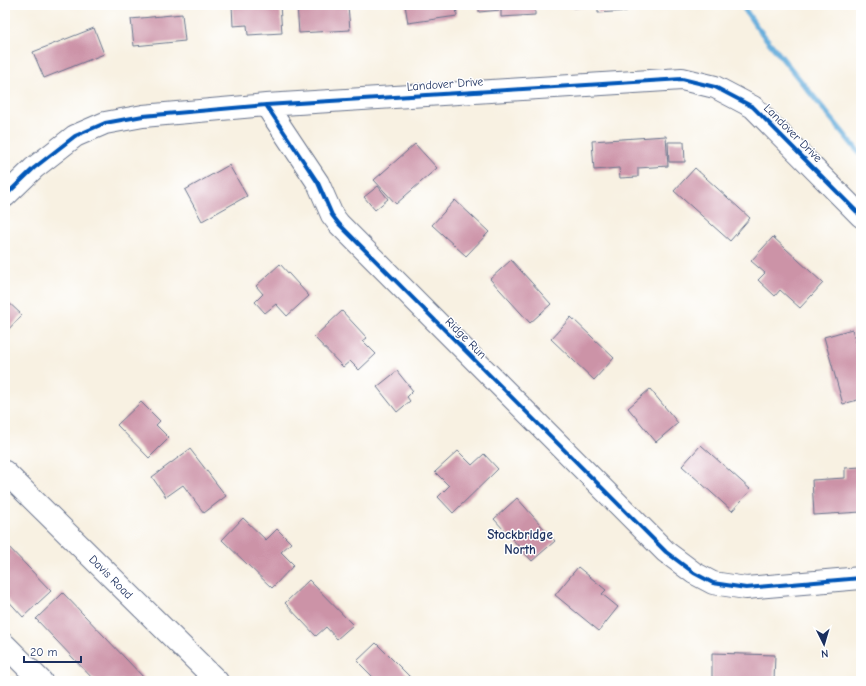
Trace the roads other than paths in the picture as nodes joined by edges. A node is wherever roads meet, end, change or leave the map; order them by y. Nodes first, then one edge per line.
1 (266, 105) junction
2 (5, 196) edge
3 (861, 216) edge
4 (5, 472) edge
5 (861, 578) edge
6 (5, 645) edge
7 (41, 681) edge
8 (217, 681) edge

1 - 2 street, Landover Drive
1 - 3 street, Landover Drive
1 - 5 street, Ridge Run
4 - 8 street, Davis Road
6 - 7 street

